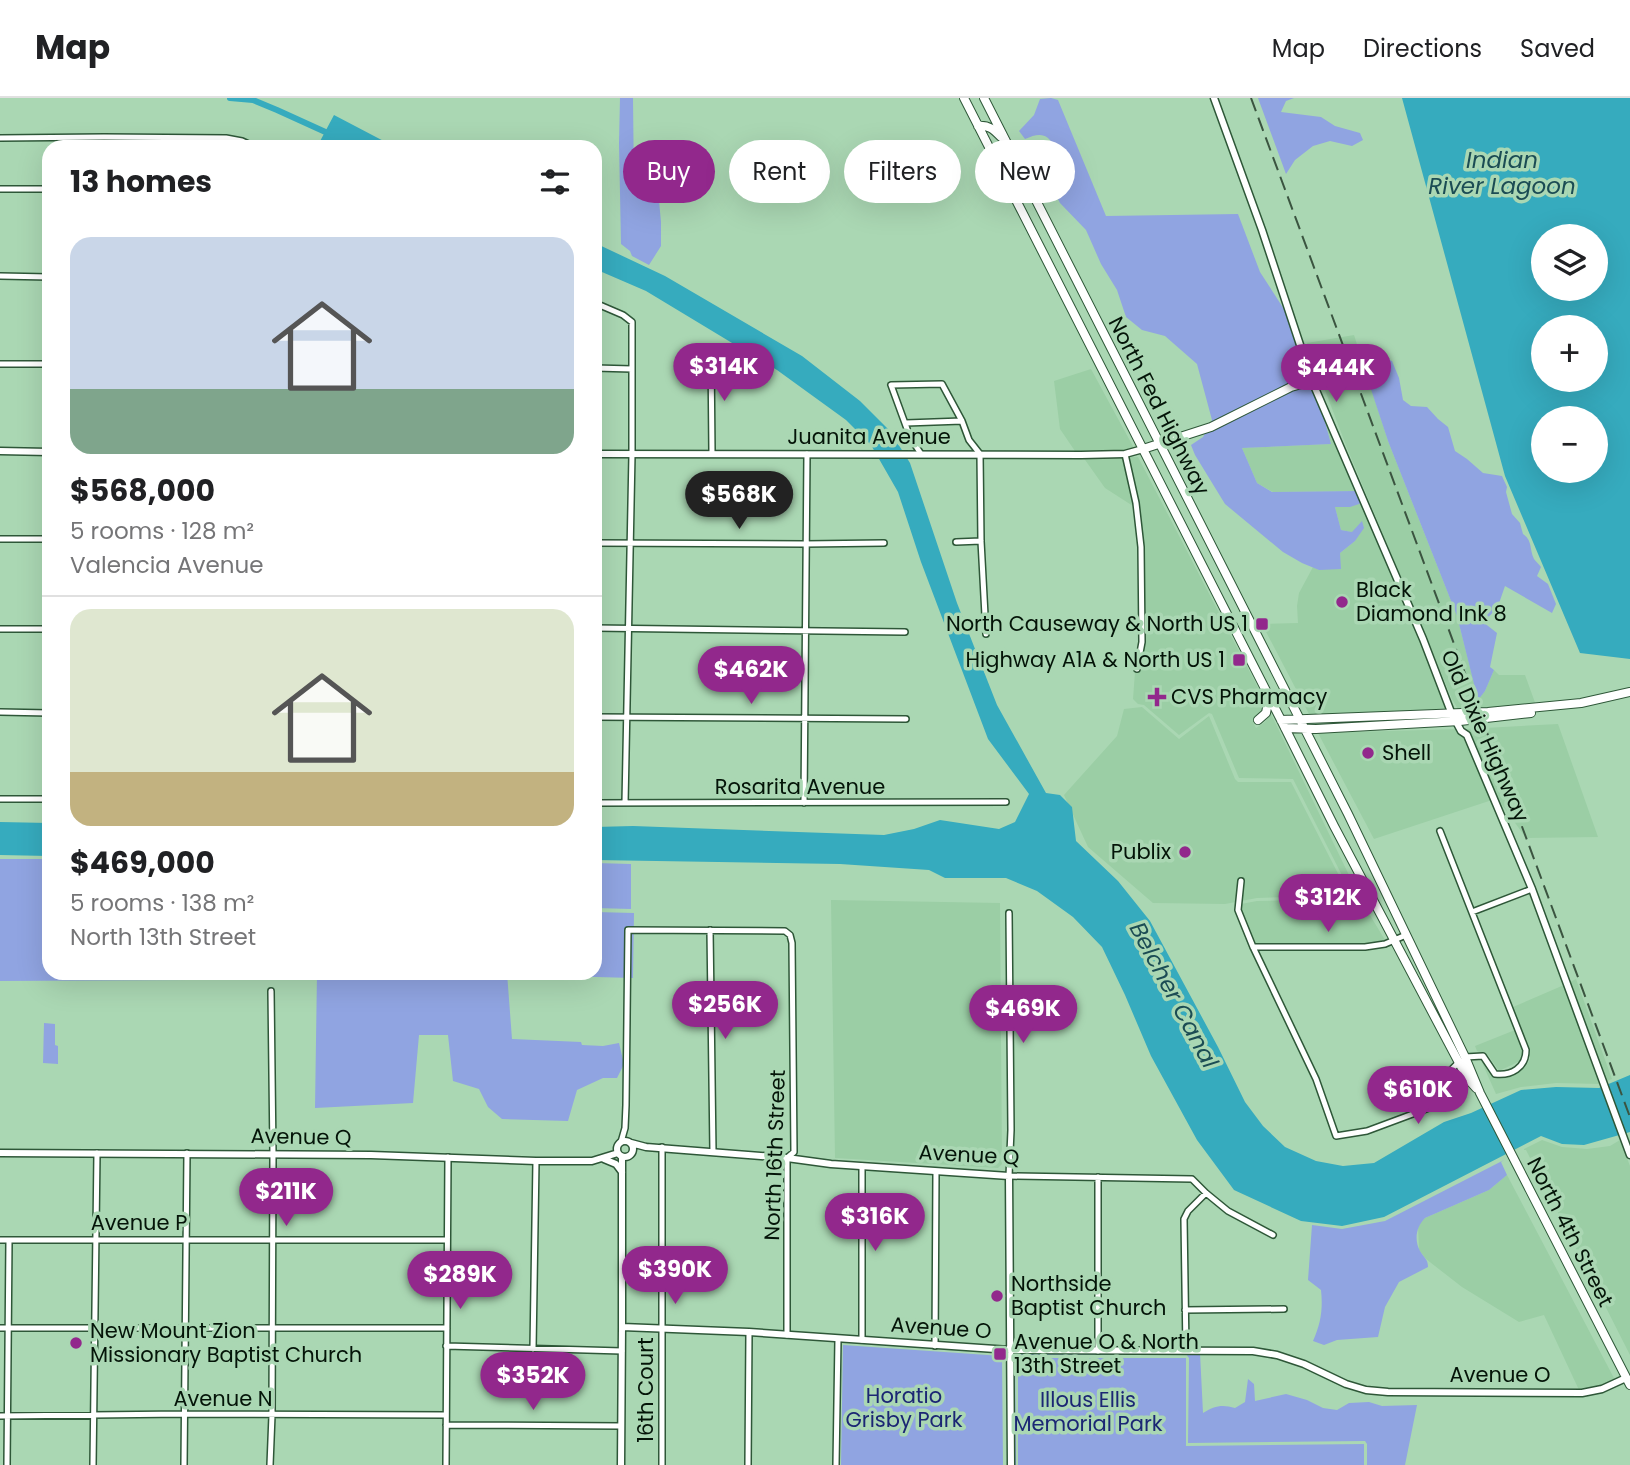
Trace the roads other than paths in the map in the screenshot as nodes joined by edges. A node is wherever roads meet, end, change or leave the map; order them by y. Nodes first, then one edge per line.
1 (964, 98) edge
2 (984, 98) edge
3 (1214, 98) edge
4 (978, 125) junction
5 (104, 137) joint
6 (0, 138) edge
7 (237, 140) edge
8 (1004, 140) edge
9 (1005, 140) edge
10 (0, 188) edge
11 (42, 189) edge
12 (1037, 203) edge
13 (0, 276) edge
14 (42, 277) edge
15 (602, 306) edge
16 (710, 353) dead end
17 (0, 363) edge
18 (42, 364) edge
19 (602, 368) edge
20 (632, 369) junction
21 (1312, 381) junction
22 (962, 421) junction
23 (906, 423) junction
24 (1159, 444) junction
25 (1143, 449) junction
26 (0, 451) edge
27 (42, 452) edge
28 (712, 453) junction
29 (602, 454) edge
30 (632, 454) junction
31 (807, 454) junction
32 (921, 454) junction
33 (980, 454) junction
34 (1125, 454) junction
35 (0, 539) edge
36 (42, 539) edge
37 (981, 541) junction
38 (956, 542) dead end
39 (602, 543) edge
40 (629, 543) junction
41 (884, 543) dead end
42 (805, 544) junction
43 (602, 628) edge
44 (627, 628) junction
45 (0, 629) edge
46 (42, 629) edge
47 (804, 631) junction
48 (905, 632) dead end
49 (986, 634) dead end
50 (1137, 669) dead end
51 (1630, 692) edge
52 (1269, 696) junction
53 (1569, 706) junction
54 (0, 712) edge
55 (42, 713) edge
56 (602, 717) edge
57 (628, 717) junction
58 (906, 719) dead end
59 (804, 720) junction
60 (1258, 720) dead end
61 (1300, 720) junction
62 (1283, 724) junction
63 (1304, 729) junction
64 (0, 799) edge
65 (42, 799) edge
66 (1006, 802) dead end
67 (602, 803) edge
68 (625, 803) junction
69 (804, 803) junction
70 (1440, 831) dead end
71 (1241, 881) dead end
72 (1532, 889) junction
73 (1472, 912) junction
74 (1009, 913) dead end
75 (710, 930) junction
76 (1406, 934) junction
77 (1394, 940) junction
78 (1253, 947) junction
79 (271, 992) dead end
80 (1462, 1059) junction
81 (662, 1147) junction
82 (625, 1149) junction
83 (713, 1152) junction
84 (0, 1153) edge
85 (97, 1153) junction
86 (187, 1153) junction
87 (273, 1154) junction
88 (1630, 1155) edge
89 (448, 1157) junction
90 (602, 1158) junction
91 (787, 1158) junction
92 (536, 1161) junction
93 (862, 1166) junction
94 (936, 1172) junction
95 (623, 1173) junction
96 (1009, 1176) junction
97 (1098, 1177) junction
98 (1206, 1193) junction
99 (1273, 1235) dead end
100 (96, 1239) junction
101 (186, 1239) junction
102 (0, 1240) edge
103 (9, 1240) junction
104 (272, 1240) junction
105 (447, 1240) junction
106 (1284, 1309) dead end
107 (1185, 1310) junction
108 (622, 1327) junction
109 (0, 1328) edge
110 (8, 1328) junction
111 (96, 1328) junction
112 (184, 1328) junction
113 (271, 1328) junction
114 (447, 1328) junction
115 (662, 1329) junction
116 (749, 1332) junction
117 (787, 1335) junction
118 (838, 1339) junction
119 (862, 1340) junction
120 (446, 1346) junction
121 (935, 1346) junction
122 (533, 1349) junction
123 (1010, 1350) junction
124 (1186, 1350) junction
125 (622, 1351) junction
126 (1097, 1351) junction
127 (1628, 1382) edge
128 (184, 1414) junction
129 (272, 1415) junction
130 (446, 1415) junction
131 (4, 1416) edge
132 (94, 1416) junction
133 (446, 1425) junction
134 (621, 1426) junction
135 (7, 1465) edge
136 (93, 1465) edge
137 (184, 1465) edge
138 (270, 1465) edge
139 (446, 1465) edge
140 (621, 1465) edge
141 (662, 1465) edge
142 (748, 1465) edge
143 (836, 1465) edge
144 (1011, 1465) edge

1 - 4 main road, North Fed Highway
2 - 9 main road, North Fed Highway
3 - 21 street, Old Dixie Highway
4 - 8 main road
4 - 25 main road, North Fed Highway
5 - 6 street
5 - 7 street
10 - 11 street
12 - 24 main road, North Fed Highway
13 - 14 street
15 - 20 street
16 - 28 street
17 - 18 street
19 - 20 street
20 - 30 street
21 - 24 main road
21 - 72 street, Old Dixie Highway
22 - 23 street
22 - 23 street
22 - 33 street
23 - 32 street
24 - 25 main road
24 - 61 main road, North Fed Highway
25 - 34 street, Juanita Avenue
25 - 52 main road, North Fed Highway
26 - 27 street
28 - 30 street, Juanita Avenue
28 - 31 street, Juanita Avenue
29 - 30 street, Juanita Avenue
30 - 40 street
31 - 32 street, Juanita Avenue
31 - 42 street
32 - 33 street, Juanita Avenue
33 - 34 street, Juanita Avenue
33 - 37 street
34 - 50 street
35 - 36 street
37 - 38 street
37 - 49 street
39 - 40 street
40 - 42 street
40 - 44 street
41 - 42 street
42 - 47 street
43 - 44 street
44 - 47 street
44 - 57 street
45 - 46 street
47 - 48 street
47 - 59 street
51 - 53 main road
52 - 60 main road
52 - 62 main road, North Fed Highway
53 - 61 main road
53 - 63 main road
54 - 55 street
56 - 57 street
57 - 59 street
57 - 68 street
58 - 59 street
59 - 69 street
61 - 62 main road
61 - 63 main road, North Fed Highway
62 - 63 main road
62 - 77 main road, North Fed Highway
63 - 76 main road, North Fed Highway
64 - 65 street
66 - 69 street, Rosarita Avenue
67 - 68 street, Rosarita Avenue
68 - 69 street, Rosarita Avenue
70 - 73 street
71 - 78 street
72 - 73 street
72 - 88 street, Old Dixie Highway
73 - 80 street
74 - 96 street
75 - 82 street
75 - 83 street
75 - 91 street, North 16th Street
76 - 77 street
76 - 80 main road, North Fed Highway
77 - 78 street
77 - 80 main road, North Fed Highway
78 - 80 street
79 - 87 street
80 - 127 main road, North 4th Street
81 - 82 street, Avenue Q
81 - 83 street, Avenue Q
81 - 115 street, 16th Court
82 - 90 street, Avenue Q
82 - 95 street
83 - 91 street, Avenue Q
84 - 85 street, Avenue Q
85 - 86 street, Avenue Q
85 - 100 street
86 - 87 street, Avenue Q
86 - 101 street
87 - 89 street, Avenue Q
87 - 104 street
89 - 92 street, Avenue Q
89 - 105 street
90 - 92 street, Avenue Q
90 - 95 street
91 - 93 street, Avenue Q
91 - 117 street, North 16th Street
92 - 122 street
93 - 94 street, Avenue Q
93 - 119 street
94 - 96 street, Avenue Q
94 - 121 street
95 - 108 street
96 - 97 street, Avenue Q
96 - 123 street
97 - 98 street, Avenue Q
97 - 126 street
98 - 99 street, Avenue Q
98 - 107 street
100 - 101 street, Avenue P
100 - 103 street, Avenue P
100 - 111 street
101 - 104 street, Avenue P
101 - 112 street
102 - 103 street, Avenue P
103 - 110 street
104 - 105 street, Avenue P
104 - 113 street
105 - 114 street
106 - 107 street
107 - 124 street
108 - 115 street, Avenue O
108 - 125 street
109 - 110 street
110 - 111 street
110 - 131 street
111 - 112 street
111 - 132 street
112 - 113 street
112 - 128 street
113 - 114 street
113 - 129 street
114 - 120 street
115 - 116 street, Avenue O
115 - 141 street, 16th Court
116 - 117 street, Avenue O
116 - 142 street
117 - 118 street, Avenue O
118 - 119 street, Avenue O
118 - 143 street
119 - 121 street, Avenue O
120 - 122 street
120 - 130 street
121 - 123 street, Avenue O
122 - 125 street
123 - 126 street, Avenue O
123 - 144 street
124 - 126 street, Avenue O
124 - 127 street, Avenue O
125 - 134 street
128 - 129 street, Avenue N
128 - 132 street, Avenue N
128 - 137 street
129 - 130 street, Avenue N
129 - 138 street
130 - 133 street
131 - 132 street, Avenue N
131 - 135 street
132 - 136 street
133 - 134 street
133 - 139 street
134 - 140 street

